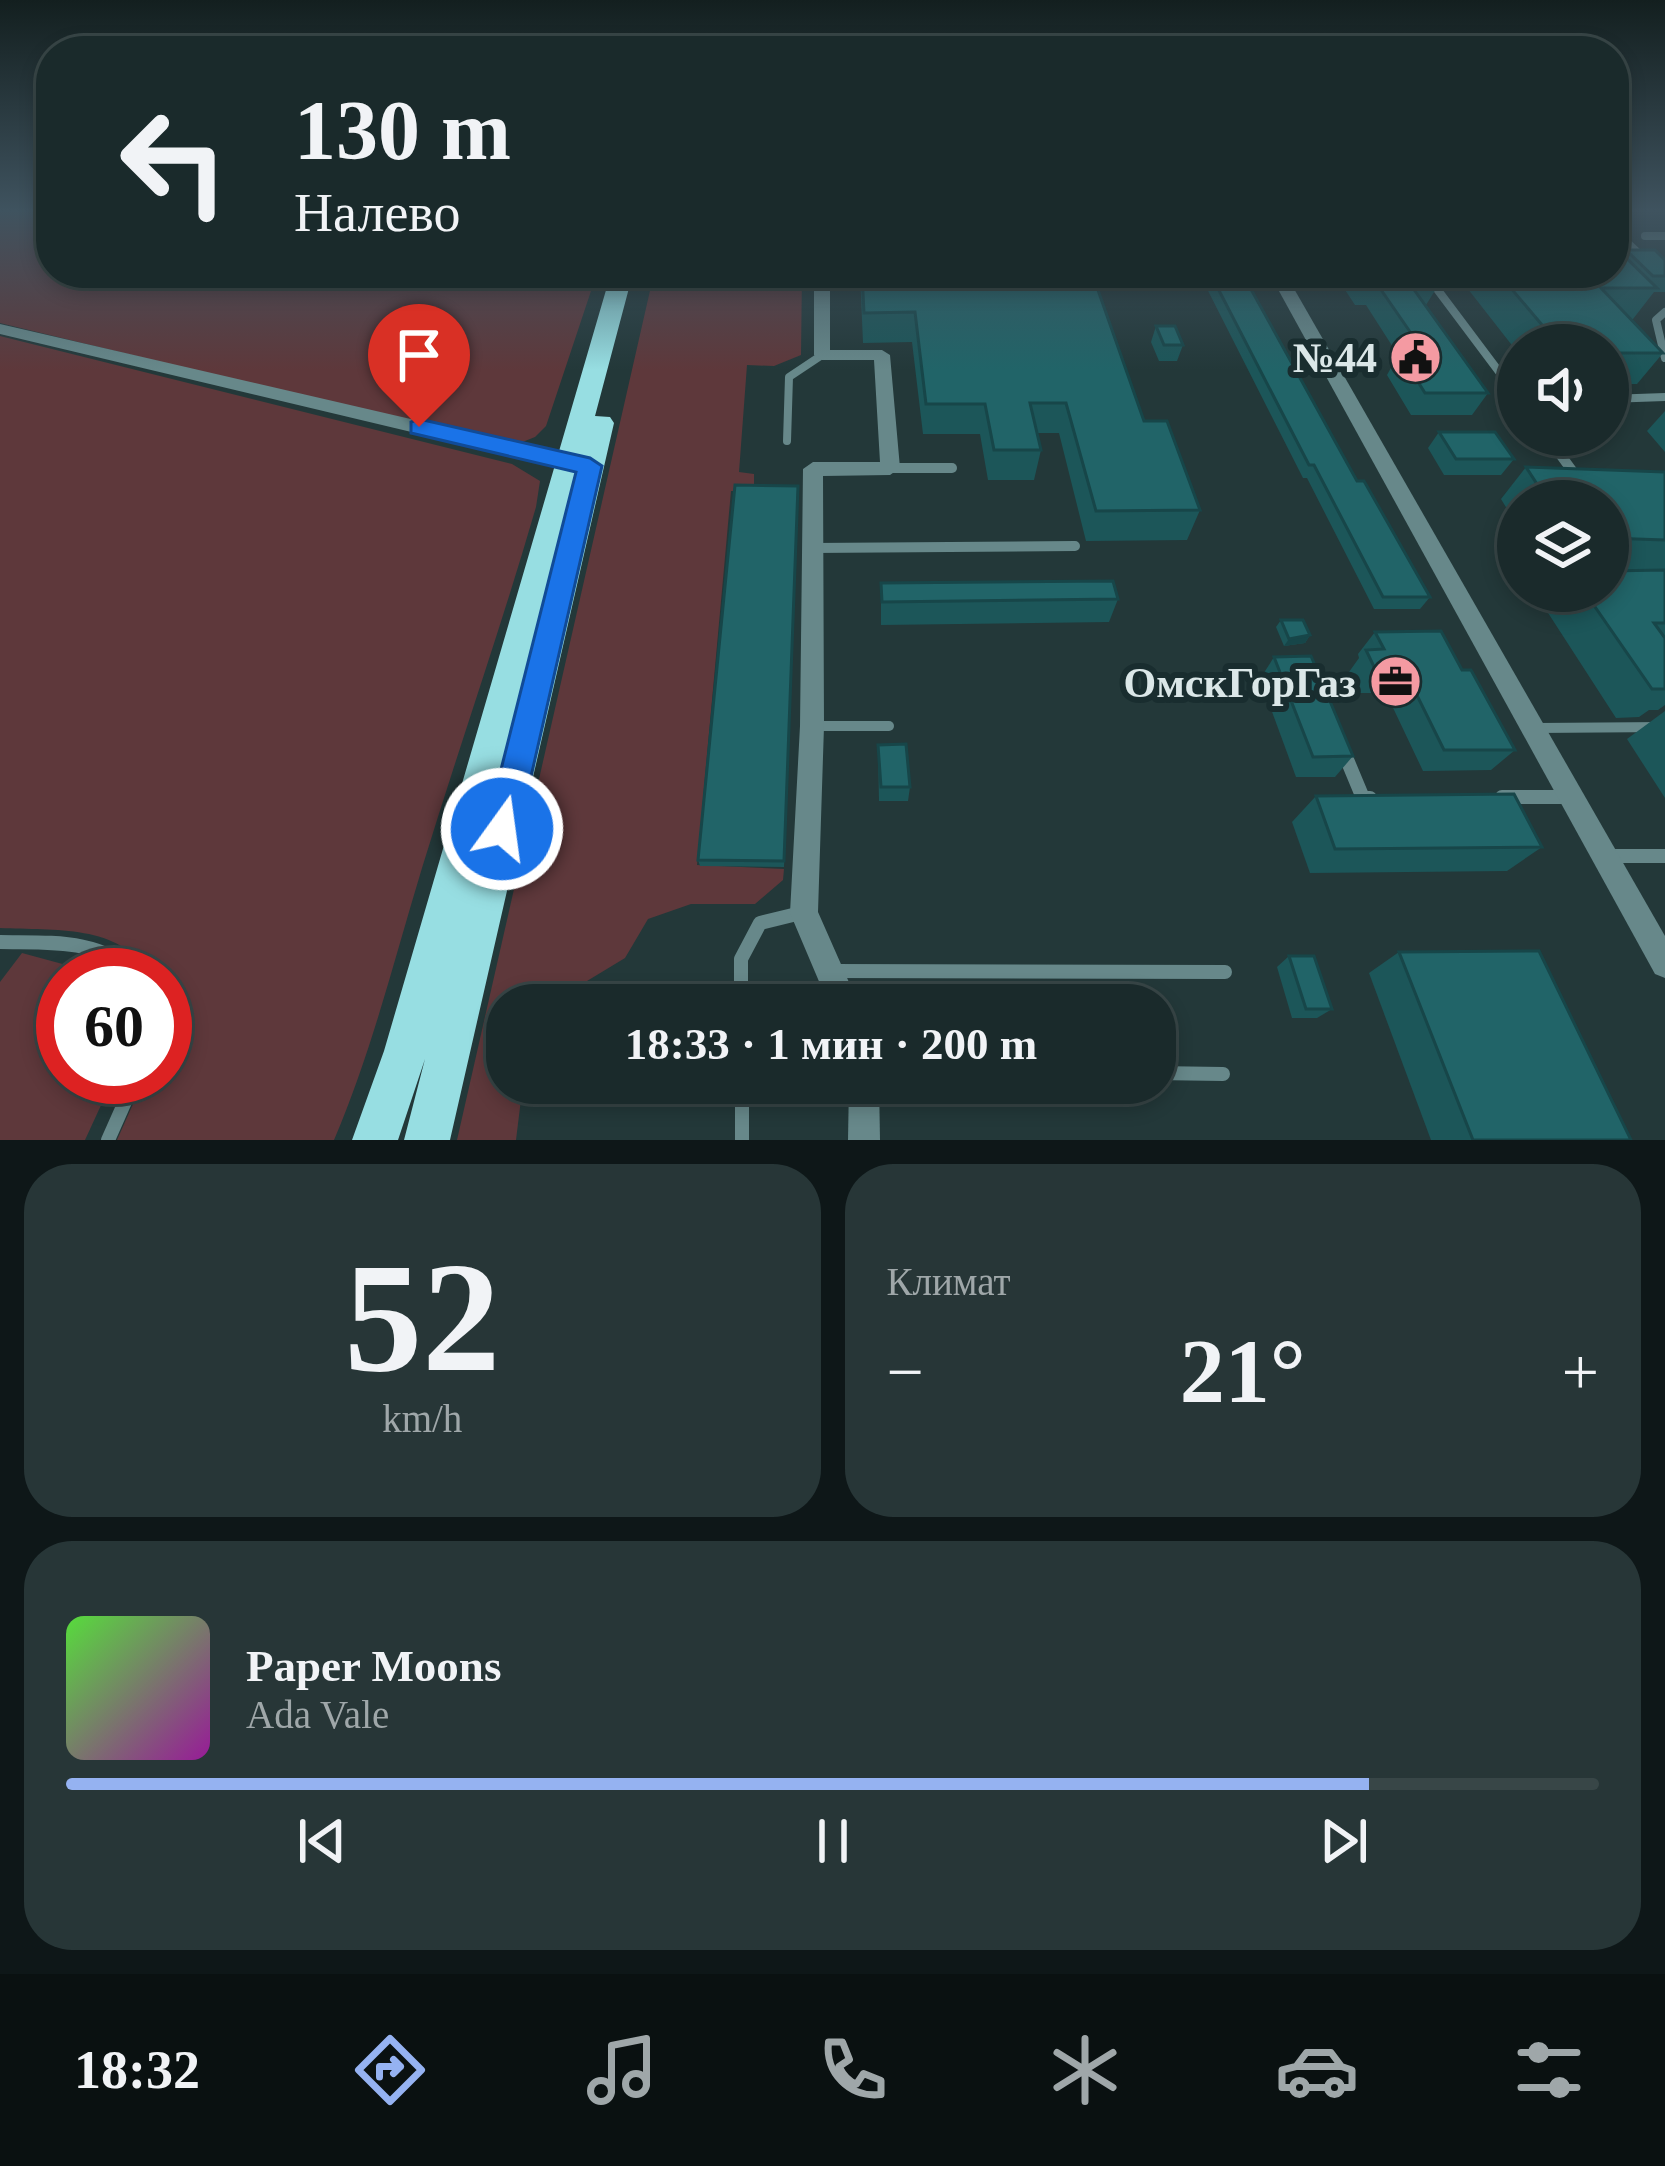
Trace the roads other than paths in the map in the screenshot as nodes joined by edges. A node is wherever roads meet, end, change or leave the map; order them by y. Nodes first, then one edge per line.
1 (619, 288) edge
2 (635, 288) edge
3 (821, 288) edge
4 (1285, 288) edge
5 (1436, 288) edge
6 (1665, 312) edge
7 (0, 329) edge
8 (822, 355) junction
9 (1665, 358) edge
10 (1497, 369) edge
11 (1665, 397) edge
12 (1629, 398) edge
13 (787, 441) dead end
14 (1562, 456) edge
15 (579, 465) junction
16 (890, 468) junction
17 (952, 468) dead end
18 (1580, 480) edge
19 (1075, 546) dead end
20 (812, 548) junction
21 (812, 726) junction
22 (889, 726) dead end
23 (1532, 728) junction
24 (1665, 728) edge
25 (1337, 736) edge
26 (1571, 797) junction
27 (1386, 798) edge
28 (1481, 798) edge
29 (1604, 856) junction
30 (1665, 856) edge
31 (804, 913) junction
32 (1657, 934) edge
33 (0, 942) edge
34 (95, 948) edge
35 (1665, 964) edge
36 (830, 970) junction
37 (1225, 972) dead end
38 (741, 984) edge
39 (836, 984) edge
40 (1176, 1073) edge
41 (1223, 1074) dead end
42 (124, 1104) edge
43 (742, 1104) edge
44 (864, 1104) edge
45 (108, 1140) edge
46 (375, 1140) edge
47 (427, 1140) edge
48 (742, 1140) edge
49 (864, 1140) edge

1 - 15 main road
2 - 15 main road
3 - 8 street
4 - 23 street
5 - 10 lane
6 - 9 lane
7 - 15 street
8 - 13 lane
8 - 16 street
11 - 12 lane
14 - 18 lane
15 - 46 main road
15 - 47 main road
16 - 17 lane
16 - 20 street
19 - 20 lane
20 - 21 street
21 - 22 lane
21 - 31 street
23 - 24 lane
23 - 26 street
25 - 27 lane
26 - 28 lane
26 - 29 street
29 - 30 lane
29 - 32 street
31 - 36 street
31 - 38 lane
32 - 35 street
33 - 34 lane
36 - 37 lane
36 - 39 street
40 - 41 lane
42 - 45 lane
43 - 48 lane
44 - 49 street

